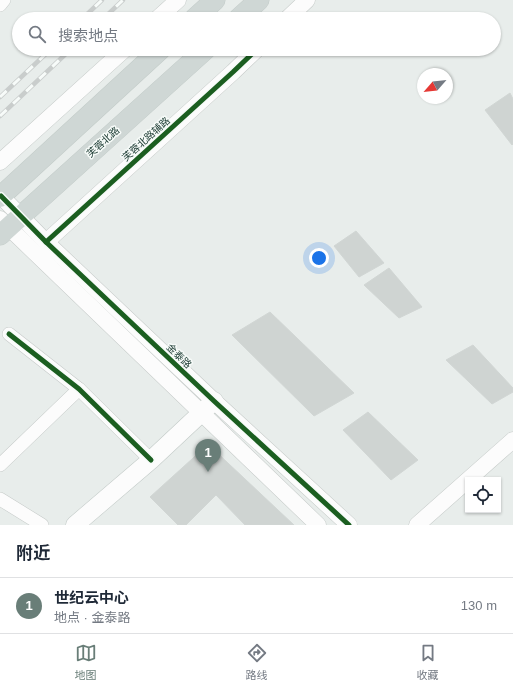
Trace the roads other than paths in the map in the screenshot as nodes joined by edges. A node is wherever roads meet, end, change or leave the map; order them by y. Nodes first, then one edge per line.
1 (4, 0) edge
2 (178, 0) edge
3 (215, 0) edge
4 (258, 0) edge
5 (307, 0) edge
6 (0, 5) edge
7 (165, 12) edge
8 (202, 12) edge
9 (245, 12) edge
10 (294, 12) edge
11 (117, 56) edge
12 (153, 56) edge
13 (198, 56) edge
14 (250, 56) edge
15 (0, 162) edge
16 (1, 196) edge
17 (6, 228) edge
18 (46, 242) junction
19 (9, 334) dead end
20 (79, 389) junction
21 (208, 407) junction
22 (513, 440) edge
23 (513, 449) edge
24 (151, 460) junction
25 (0, 465) edge
26 (483, 477) edge
27 (465, 494) edge
28 (0, 499) edge
29 (42, 525) edge
30 (75, 525) edge
31 (318, 525) edge
32 (349, 525) edge
33 (417, 525) edge
34 (431, 525) edge

1 - 6 street
2 - 7 street
3 - 8 main road
4 - 9 main road
5 - 10 street
11 - 15 street
12 - 16 main road
13 - 17 main road, 芙蓉北路
14 - 18 street, 芙蓉北路辅路
16 - 17 street, 金泰路
17 - 18 street, 金泰路
17 - 21 street
18 - 21 street, 金泰路
19 - 20 street
20 - 24 street
20 - 25 street
21 - 24 main road
21 - 31 street
21 - 32 street, 金泰路
22 - 33 street
23 - 26 street
24 - 30 main road
27 - 34 street
28 - 29 street

